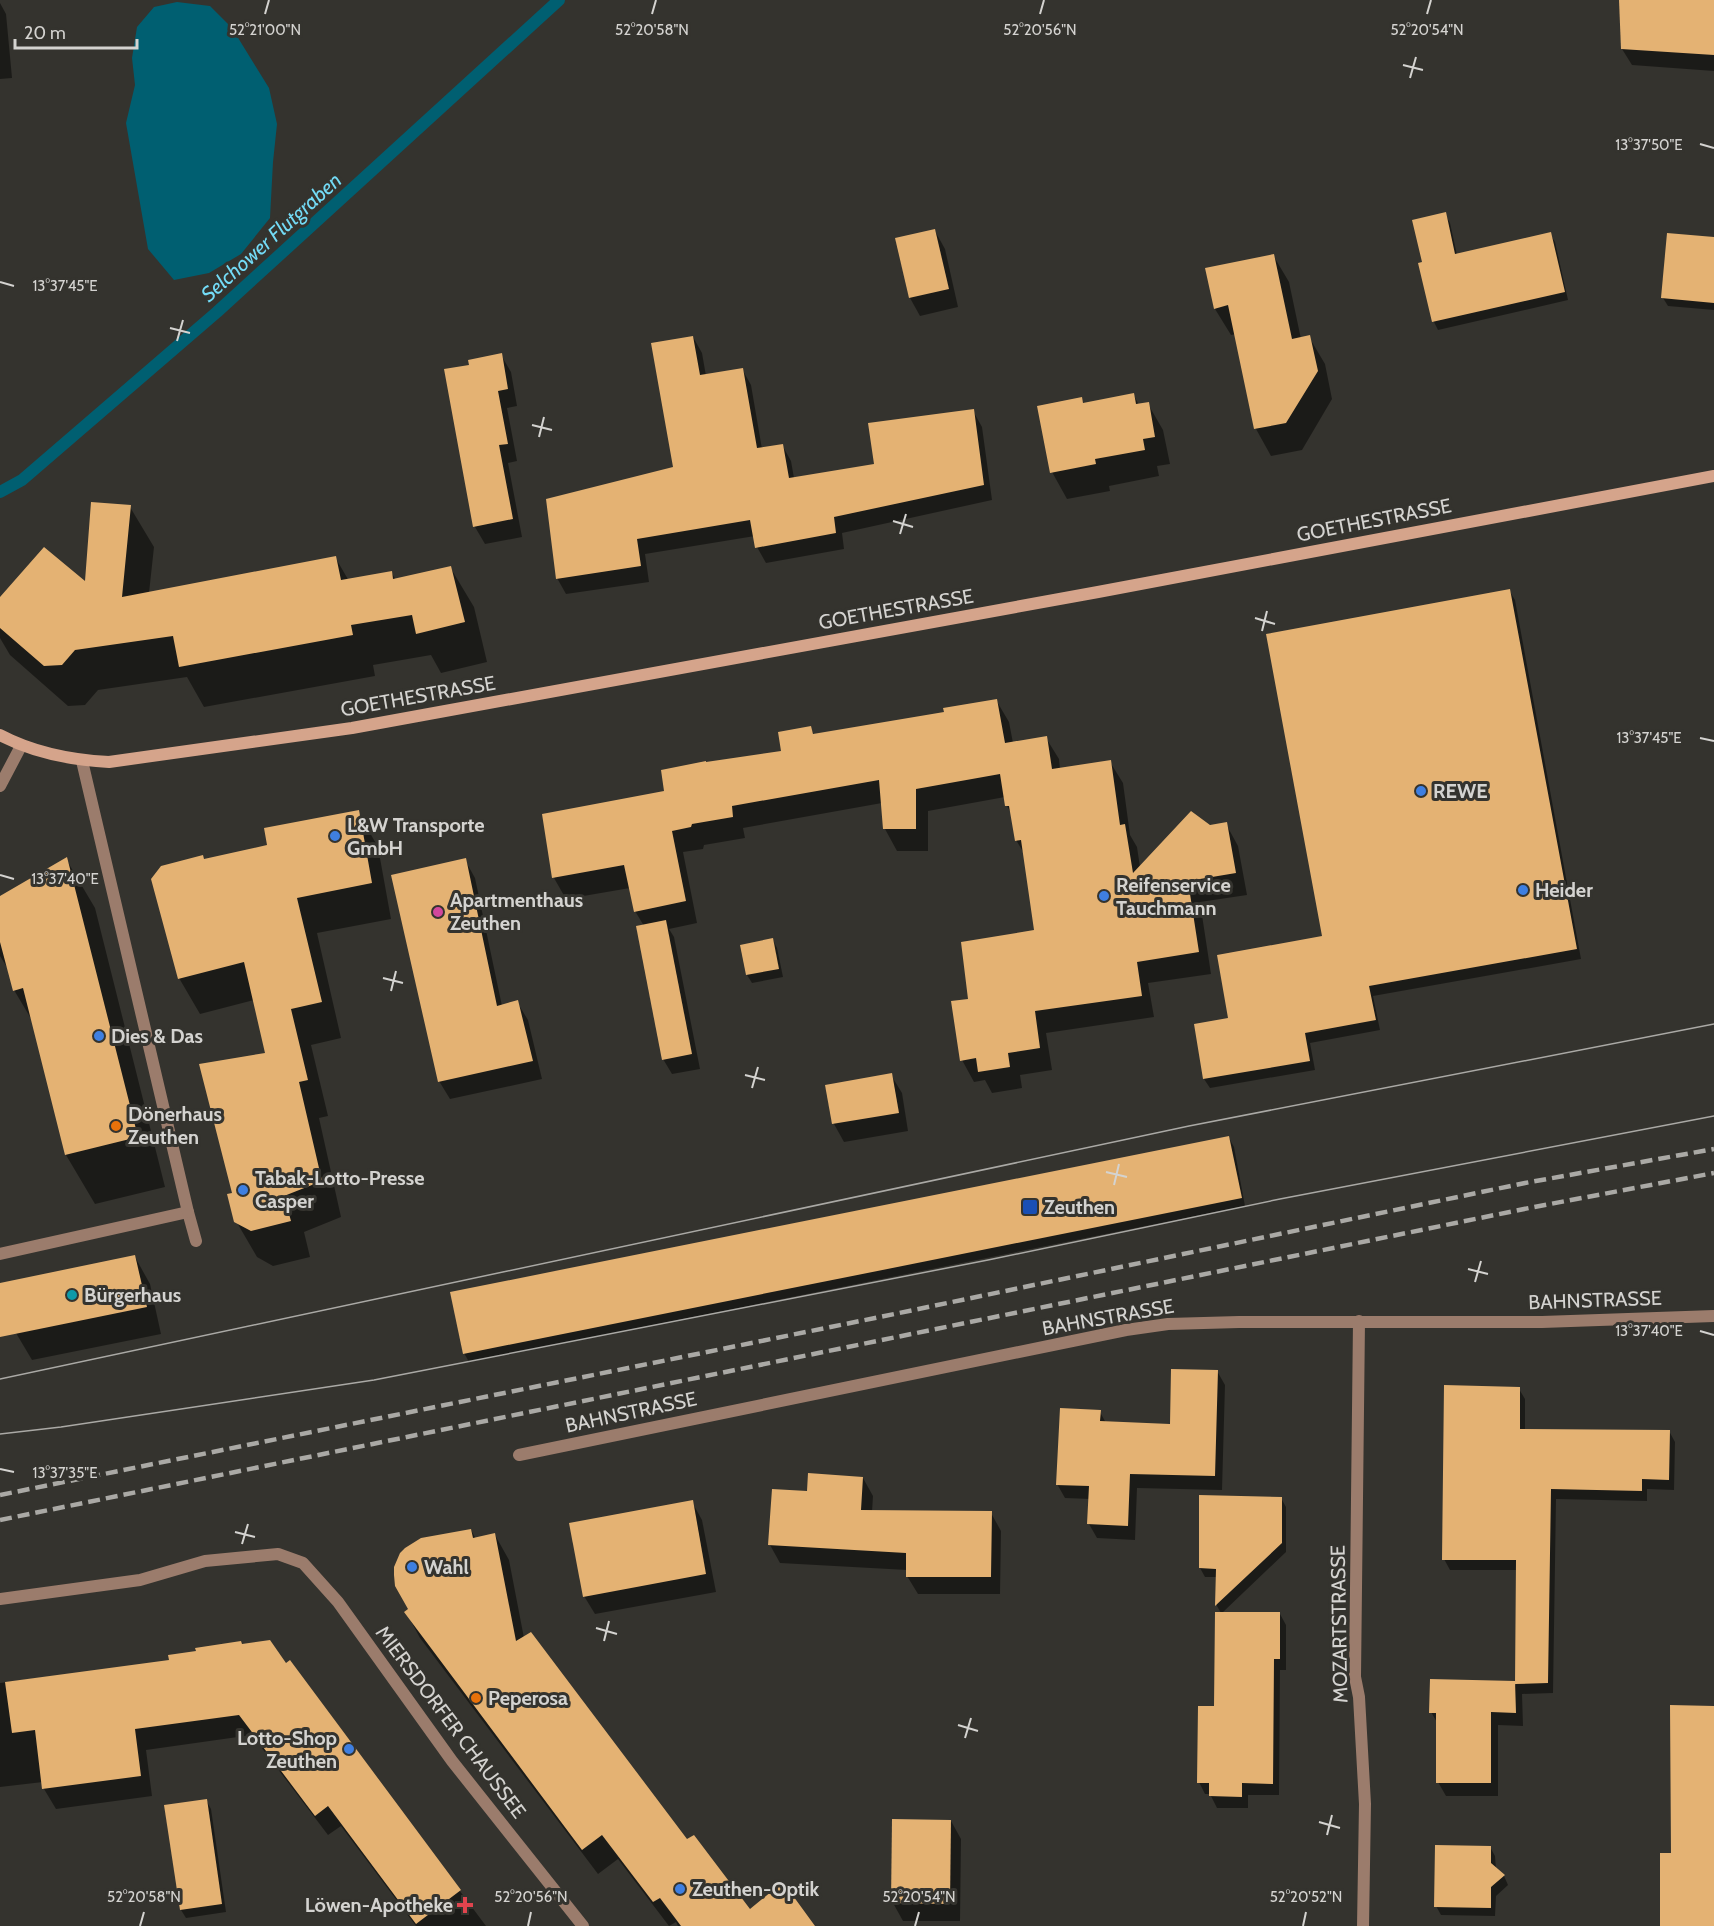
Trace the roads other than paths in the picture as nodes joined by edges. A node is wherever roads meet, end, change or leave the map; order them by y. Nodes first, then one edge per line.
1 (1714, 476) edge
2 (0, 735) edge
3 (21, 746) junction
4 (82, 761) junction
5 (0, 786) edge
6 (188, 1212) junction
7 (196, 1241) dead end
8 (0, 1254) edge
9 (1714, 1316) edge
10 (1359, 1322) junction
11 (519, 1455) dead end
12 (0, 1599) edge
13 (583, 1926) edge
14 (1363, 1926) edge

1 - 4 main road, GOETHESTRASSE
2 - 3 main road, GOETHESTRASSE
3 - 4 main road, GOETHESTRASSE
3 - 5 street
4 - 6 street
6 - 7 street
6 - 8 street
9 - 10 street, BAHNSTRASSE
10 - 11 street, BAHNSTRASSE
10 - 14 street, MOZARTSTRASSE
12 - 13 street, MIERSDORFER CHAUSSEE

